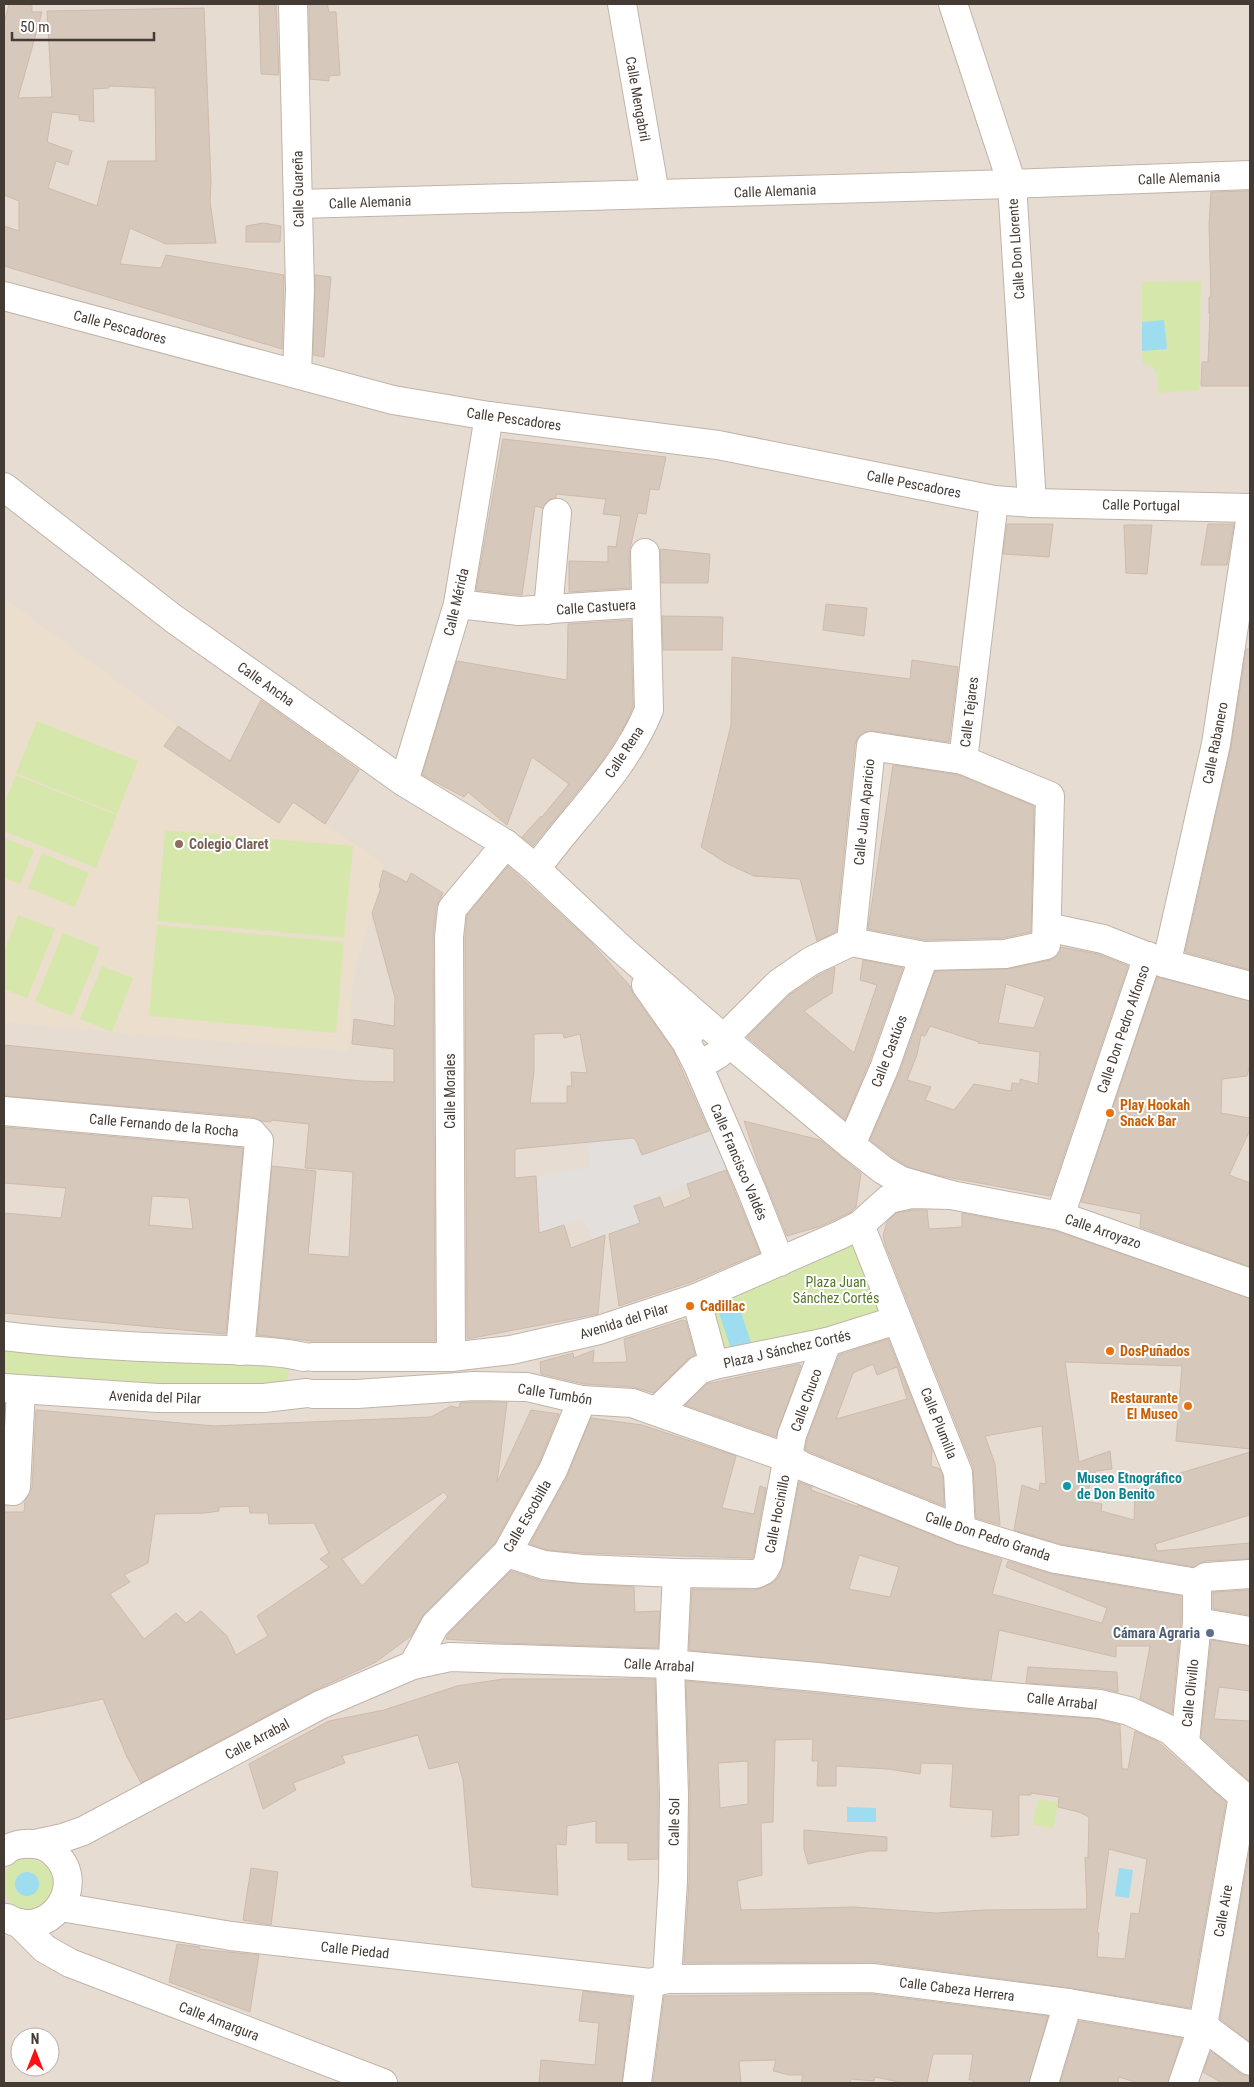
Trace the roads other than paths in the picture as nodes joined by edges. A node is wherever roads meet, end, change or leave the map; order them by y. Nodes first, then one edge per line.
1 (293, 4) edge
2 (622, 4) edge
3 (953, 4) edge
4 (1250, 175) edge
5 (1012, 184) junction
6 (655, 194) junction
7 (299, 204) junction
8 (4, 296) edge
9 (297, 374) junction
10 (489, 416) junction
11 (4, 487) edge
12 (994, 500) junction
13 (1032, 503) junction
14 (1250, 508) edge
15 (557, 513) dead end
16 (1250, 521) edge
17 (645, 553) dead end
18 (645, 603) junction
19 (458, 604) junction
20 (548, 610) junction
21 (963, 760) junction
22 (404, 782) junction
23 (506, 844) junction
24 (536, 868) junction
25 (1047, 927) junction
26 (851, 942) junction
27 (619, 947) junction
28 (924, 956) junction
29 (1156, 959) junction
30 (1250, 986) edge
31 (720, 1035) junction
32 (691, 1052) junction
33 (4, 1111) edge
34 (851, 1145) junction
35 (883, 1170) junction
36 (950, 1195) junction
37 (888, 1199) junction
38 (1060, 1216) junction
39 (860, 1225) junction
40 (780, 1262) junction
41 (1250, 1283) edge
42 (696, 1298) junction
43 (898, 1320) junction
44 (4, 1336) edge
45 (827, 1342) junction
46 (240, 1351) junction
47 (308, 1357) junction
48 (451, 1357) junction
49 (395, 1358) junction
50 (714, 1365) junction
51 (12, 1389) edge
52 (315, 1392) junction
53 (582, 1400) junction
54 (657, 1411) junction
55 (788, 1458) junction
56 (4, 1490) edge
57 (961, 1530) junction
58 (507, 1553) junction
59 (677, 1573) junction
60 (1250, 1574) edge
61 (1197, 1583) junction
62 (1197, 1622) junction
63 (1250, 1631) edge
64 (670, 1664) junction
65 (413, 1665) junction
66 (1185, 1742) junction
67 (1247, 1798) edge
68 (83, 1831) junction
69 (17, 1844) edge
70 (62, 1861) junction
71 (56, 1912) junction
72 (9, 1920) edge
73 (57, 1956) junction
74 (658, 1981) junction
75 (1068, 2003) junction
76 (1203, 2026) junction
77 (1250, 2061) edge
78 (383, 2083) edge
79 (637, 2083) edge
80 (1044, 2083) edge
81 (1183, 2083) edge

1 - 7 street, Calle Guareña
2 - 6 street, Calle Mengabril
3 - 5 street, Calle Don Llorente
4 - 5 street, Calle Alemania
5 - 6 street, Calle Alemania
5 - 13 street, Calle Don Llorente
6 - 7 street, Calle Alemania
7 - 9 street, Calle Guareña
8 - 9 street, Calle Pescadores
9 - 10 street, Calle Pescadores
10 - 12 street, Calle Pescadores
10 - 19 street, Calle Mérida
11 - 22 street, Calle Ancha
12 - 13 street, Calle Pescadores
12 - 21 street, Calle Tejares
13 - 14 street, Calle Portugal
15 - 20 street, Calle Castuera
16 - 29 street, Calle Rabanero
17 - 18 street, Calle Rena
18 - 20 street, Calle Castuera
18 - 24 street, Calle Rena
19 - 20 street, Calle Castuera
19 - 22 street, Calle Mérida
21 - 25 street, Calle Tejares
21 - 26 street, Calle Juan Aparicio
22 - 23 street, Calle Ancha
23 - 24 street, Calle Ancha
23 - 48 street, Calle Morales
24 - 27 street, Calle Francisco Valdés
25 - 28 street
25 - 29 street
26 - 28 street
26 - 31 street
27 - 31 street, Calle Francisco Valdés
27 - 32 street, Calle Francisco Valdés
28 - 34 street, Calle Castúos
29 - 30 street
29 - 38 street, Calle Don Pedro Alfonso
31 - 32 street
31 - 34 street, Calle Francisco Valdés
32 - 40 street, Calle Francisco Valdés
33 - 46 street, Calle Fernando de la Rocha
34 - 35 street, Calle Francisco Valdés
35 - 36 street, Calle Arroyazo
35 - 37 street
36 - 37 street, Calle Arroyazo
36 - 38 street, Calle Arroyazo
37 - 39 street, Avenida del Pilar
38 - 41 street, Calle Arroyazo
39 - 40 street, Avenida del Pilar
39 - 43 street, Calle Plumilla
40 - 42 street, Avenida del Pilar
42 - 48 street, Avenida del Pilar
42 - 50 street, Plaza J Sánchez Cortés
43 - 45 street, Plaza J Sánchez Cortés
43 - 57 street, Calle Plumilla
44 - 46 street, Avenida del Pilar
45 - 50 street, Plaza J Sánchez Cortés
45 - 55 street, Calle Chuco
46 - 47 street, Avenida del Pilar
47 - 49 street, Avenida del Pilar
47 - 52 street
48 - 49 street, Avenida del Pilar
49 - 52 street, Avenida del Pilar
50 - 54 street
51 - 52 street, Avenida del Pilar
51 - 56 street
52 - 53 street, Calle Tumbón
53 - 54 street, Calle Tumbón
53 - 58 street, Calle Escobilla
54 - 55 street, Calle Tumbón
55 - 57 street, Calle Don Pedro Granda
55 - 59 street, Calle Hocinillo
57 - 61 street, Calle Don Pedro Granda
58 - 59 street, Calle Hocinillo
58 - 65 street, Calle Escobilla
59 - 64 street
60 - 61 street
61 - 62 street, Calle Olivillo
62 - 63 street
62 - 66 street, Calle Olivillo
64 - 65 street, Calle Arrabal
64 - 66 street, Calle Arrabal
64 - 74 street, Calle Sol
65 - 68 street, Calle Arrabal
66 - 67 street, Calle Arrabal
67 - 76 street, Calle Aire
68 - 69 street, Calle Arrabal
68 - 70 street, Calle Arrabal
69 - 70 street
70 - 71 street
71 - 72 street
71 - 73 street
71 - 74 street, Calle Piedad
72 - 73 street, Calle Amargura
73 - 78 street, Calle Amargura
74 - 75 street, Calle Cabeza Herrera
74 - 79 street, Calle Sol
75 - 76 street, Calle Cabeza Herrera
75 - 80 street
76 - 77 street, Calle Cabeza Herrera
76 - 81 street, Calle Aire

